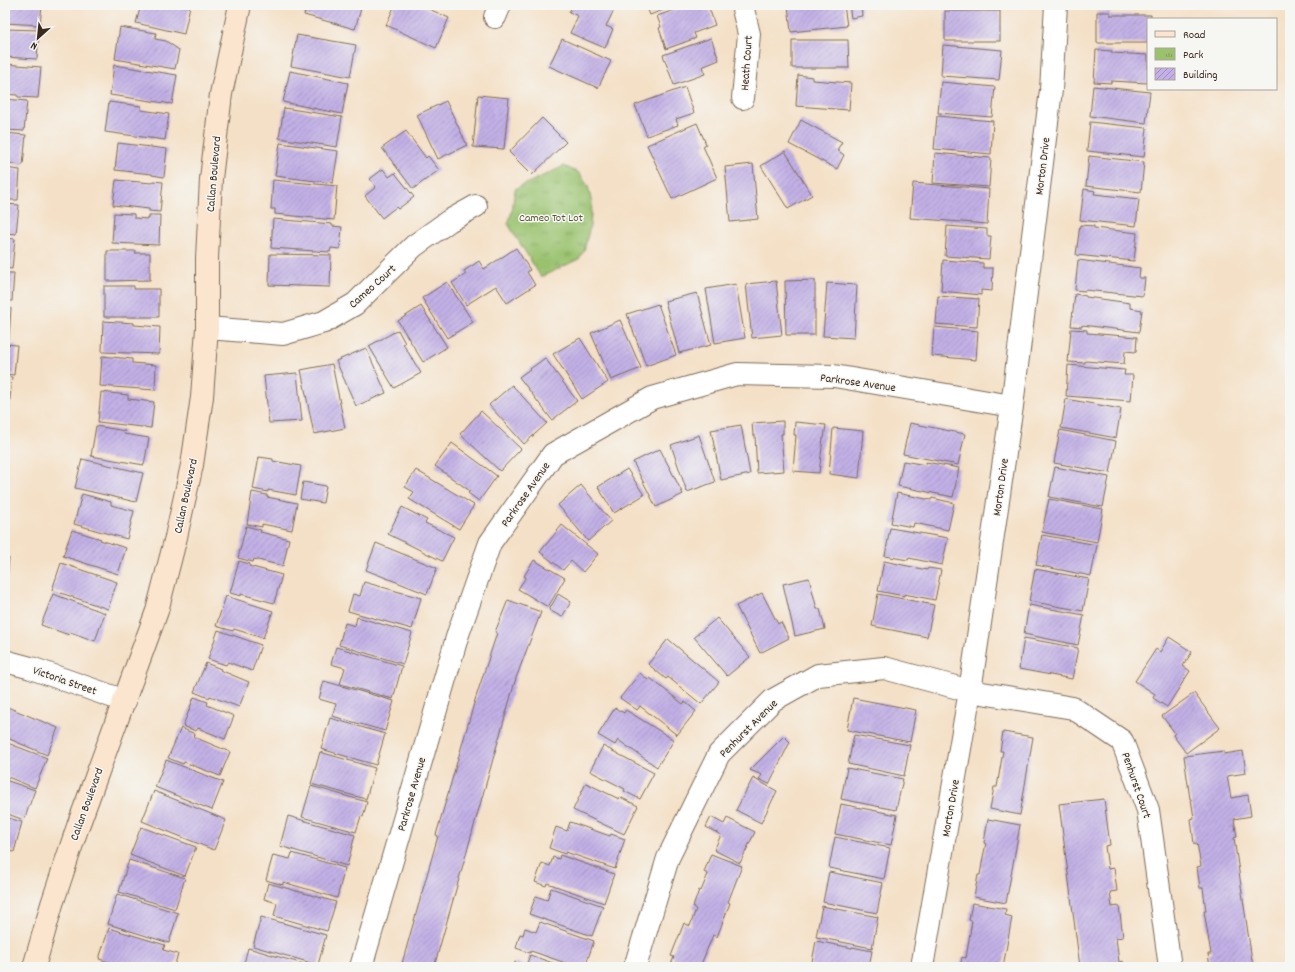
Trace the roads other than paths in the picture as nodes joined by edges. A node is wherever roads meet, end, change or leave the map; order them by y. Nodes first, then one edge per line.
1 (240, 5) edge
2 (742, 5) edge
3 (1056, 5) edge
4 (743, 98) dead end
5 (476, 206) dead end
6 (207, 328) junction
7 (1012, 406) junction
8 (5, 660) edge
9 (970, 691) junction
10 (125, 701) junction
11 (34, 967) edge
12 (361, 967) edge
13 (635, 967) edge
14 (922, 967) edge
15 (1170, 967) edge

1 - 6 street, Callan Boulevard
2 - 4 street, Heath Court
3 - 7 street, Morton Drive
5 - 6 street, Cameo Court
6 - 10 street, Callan Boulevard
7 - 9 street, Morton Drive
7 - 12 street, Parkrose Avenue
8 - 10 street, Victoria Street
9 - 13 street, Penhurst Avenue
9 - 14 street, Morton Drive
9 - 15 street, Penhurst Court
10 - 11 street, Callan Boulevard

